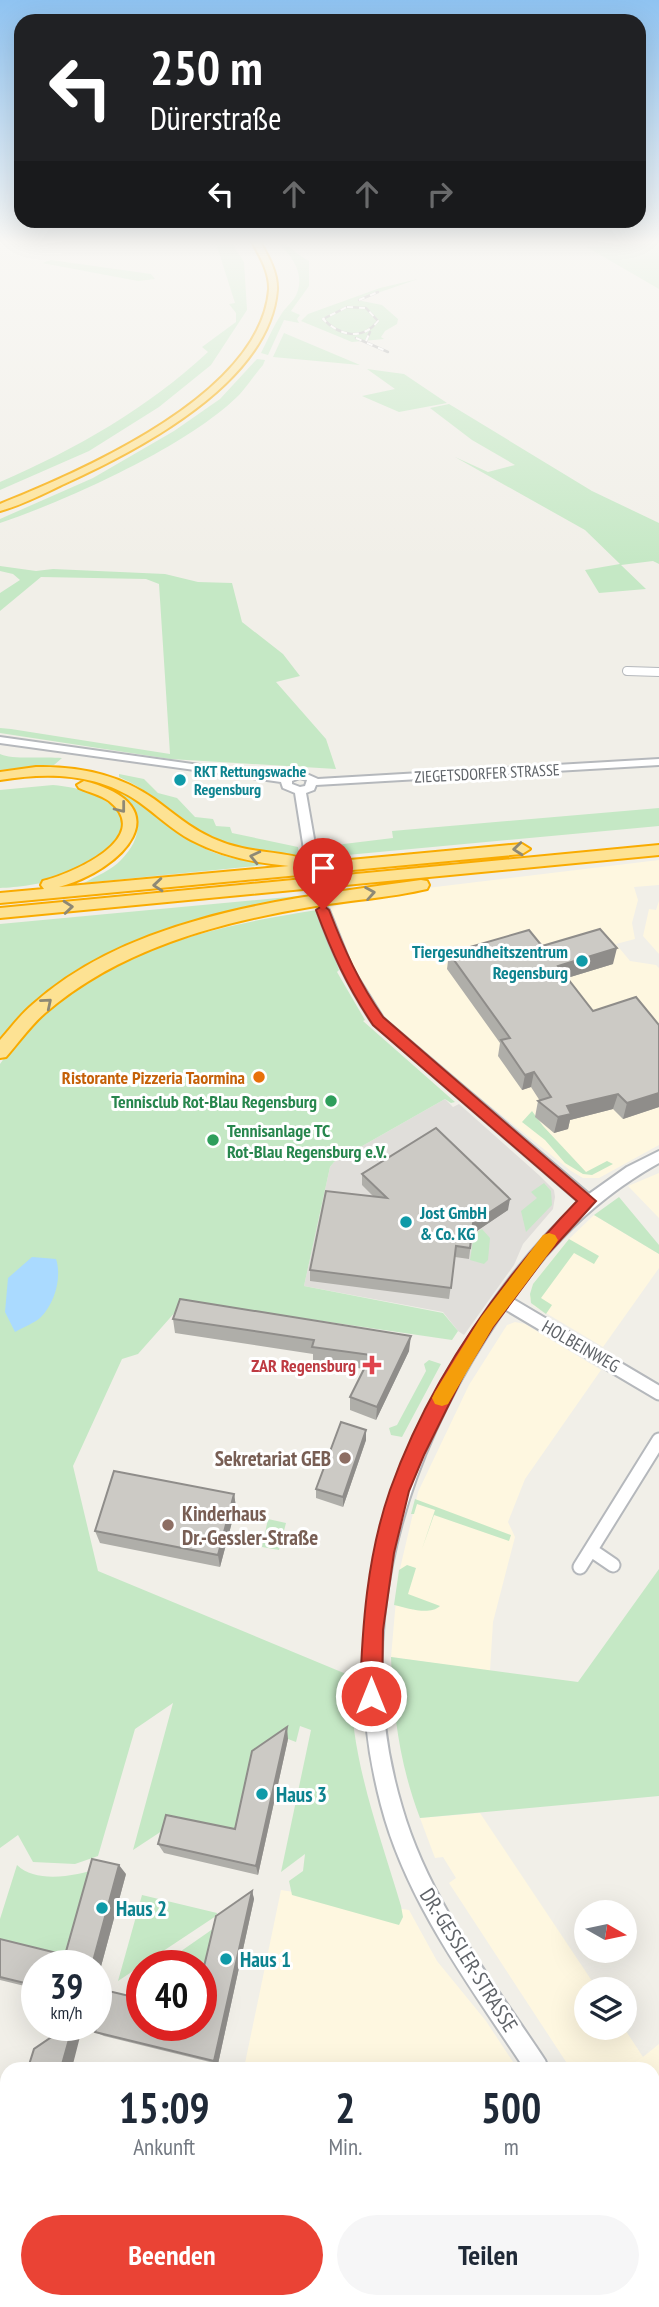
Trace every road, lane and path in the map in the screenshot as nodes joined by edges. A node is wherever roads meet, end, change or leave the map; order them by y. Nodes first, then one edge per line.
1 (238, 348) edge
2 (250, 348) edge
3 (0, 500) edge
4 (0, 510) edge
5 (627, 671) dead end
6 (659, 672) edge
7 (0, 740) edge
8 (659, 762) edge
9 (0, 776) edge
10 (286, 780) junction
11 (314, 782) junction
12 (0, 786) edge
13 (300, 791) junction
14 (659, 837) edge
15 (659, 850) edge
16 (612, 854) junction
17 (311, 856) tunnel mouth
18 (372, 863) junction
19 (0, 892) edge
20 (0, 898) edge
21 (323, 910) tunnel mouth
22 (0, 913) edge
23 (0, 1052) edge
24 (659, 1156) edge
25 (588, 1201) junction
26 (502, 1300) junction
27 (659, 1393) edge
28 (659, 1440) edge
29 (591, 1550) junction
30 (614, 1565) dead end
31 (580, 1567) dead end
32 (533, 2062) edge

1 - 3 highway
2 - 4 highway
5 - 6 street
7 - 10 street
8 - 11 street, ZIEGETSDORFER STRASSE
18 -> 9 highway
10 - 11 street, ZIEGETSDORFER STRASSE
10 - 13 street
11 - 13 street
12 -> 19 highway
13 - 17 street
14 -> 18 highway
15 - 16 highway
22 -> 16 highway
23 -> 16 highway
18 -> 20 highway
21 - 25 street
24 - 25 street, DR.-GESSLER-STRASSE
25 - 26 street, DR.-GESSLER-STRASSE
26 - 27 street, HOLBEINWEG
26 - 32 street, DR.-GESSLER-STRASSE
28 - 29 street
29 - 30 street
29 - 31 street

